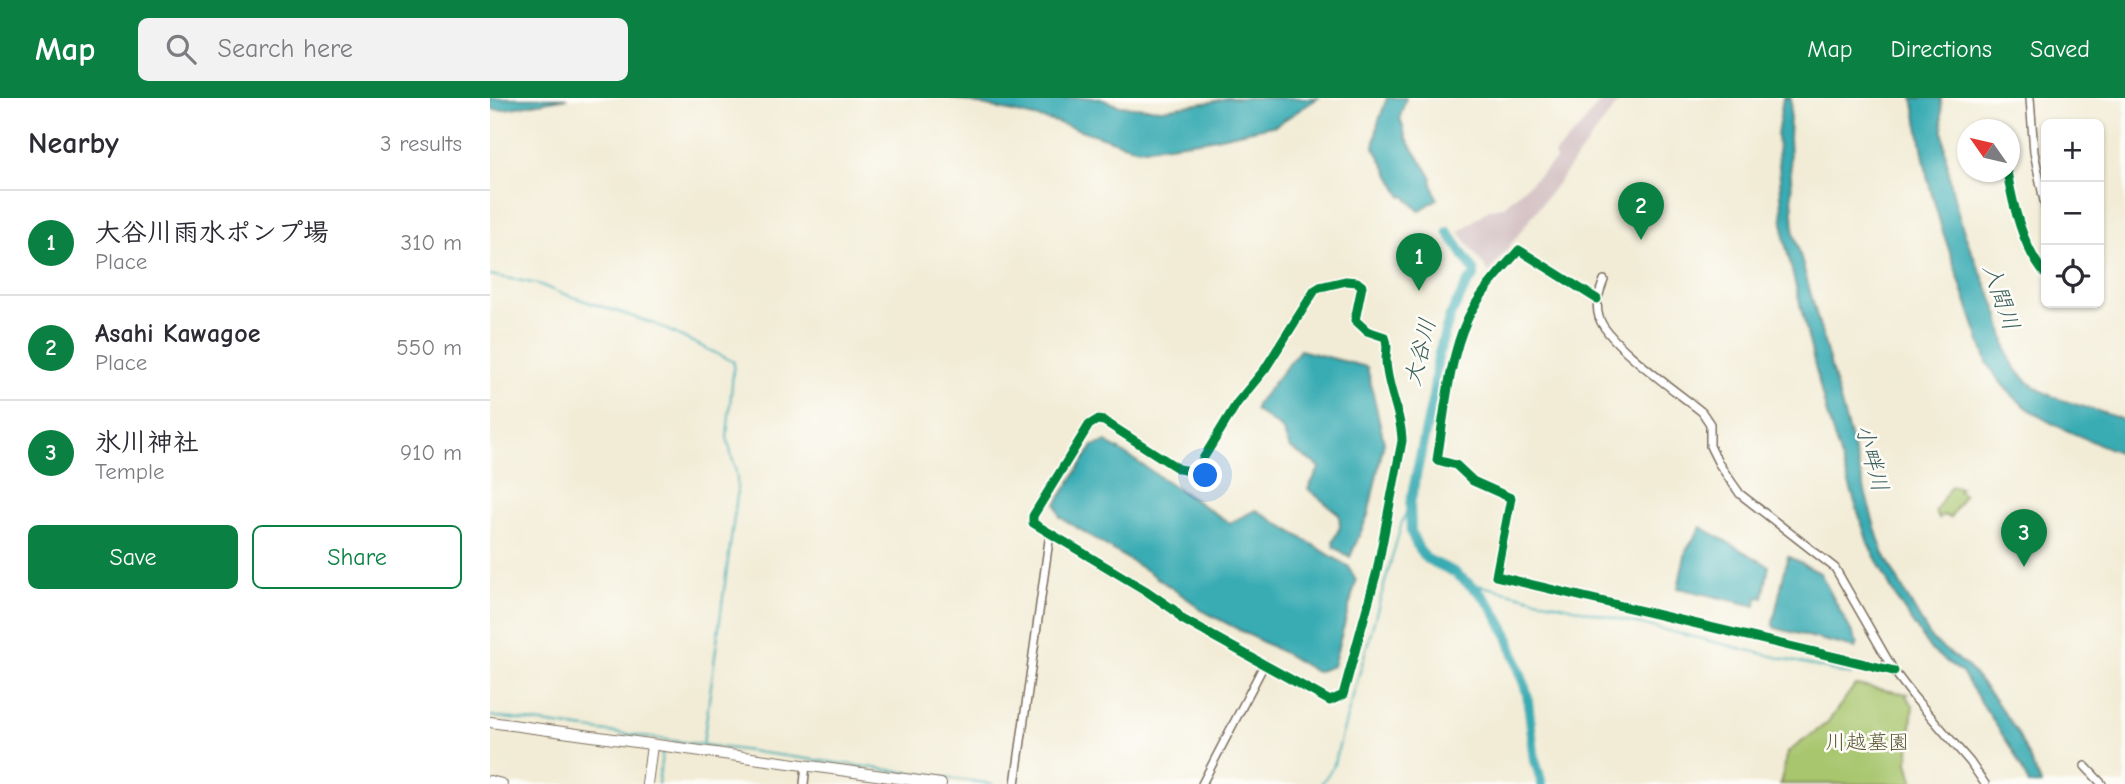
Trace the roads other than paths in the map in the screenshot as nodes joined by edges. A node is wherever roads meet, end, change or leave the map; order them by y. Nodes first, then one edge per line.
1 (2030, 98) edge
2 (2041, 186) edge
3 (1604, 280) dead end
4 (1597, 299) junction
5 (1049, 533) junction
6 (1265, 663) junction
7 (1895, 671) junction
8 (490, 722) edge
9 (652, 745) junction
10 (806, 765) junction
11 (2085, 766) dead end
12 (490, 781) edge
13 (502, 784) edge
14 (647, 784) edge
15 (804, 784) edge
16 (941, 784) edge
17 (1015, 784) edge
18 (1202, 784) edge
19 (1985, 784) edge
20 (2102, 784) edge

1 - 2 street
3 - 4 street
4 - 7 street
4 - 7 street
5 - 6 street
5 - 6 street
5 - 17 street
6 - 18 street
7 - 19 street
8 - 9 street
9 - 10 street
9 - 14 street
10 - 15 street
10 - 16 street
11 - 20 street
12 - 13 street

